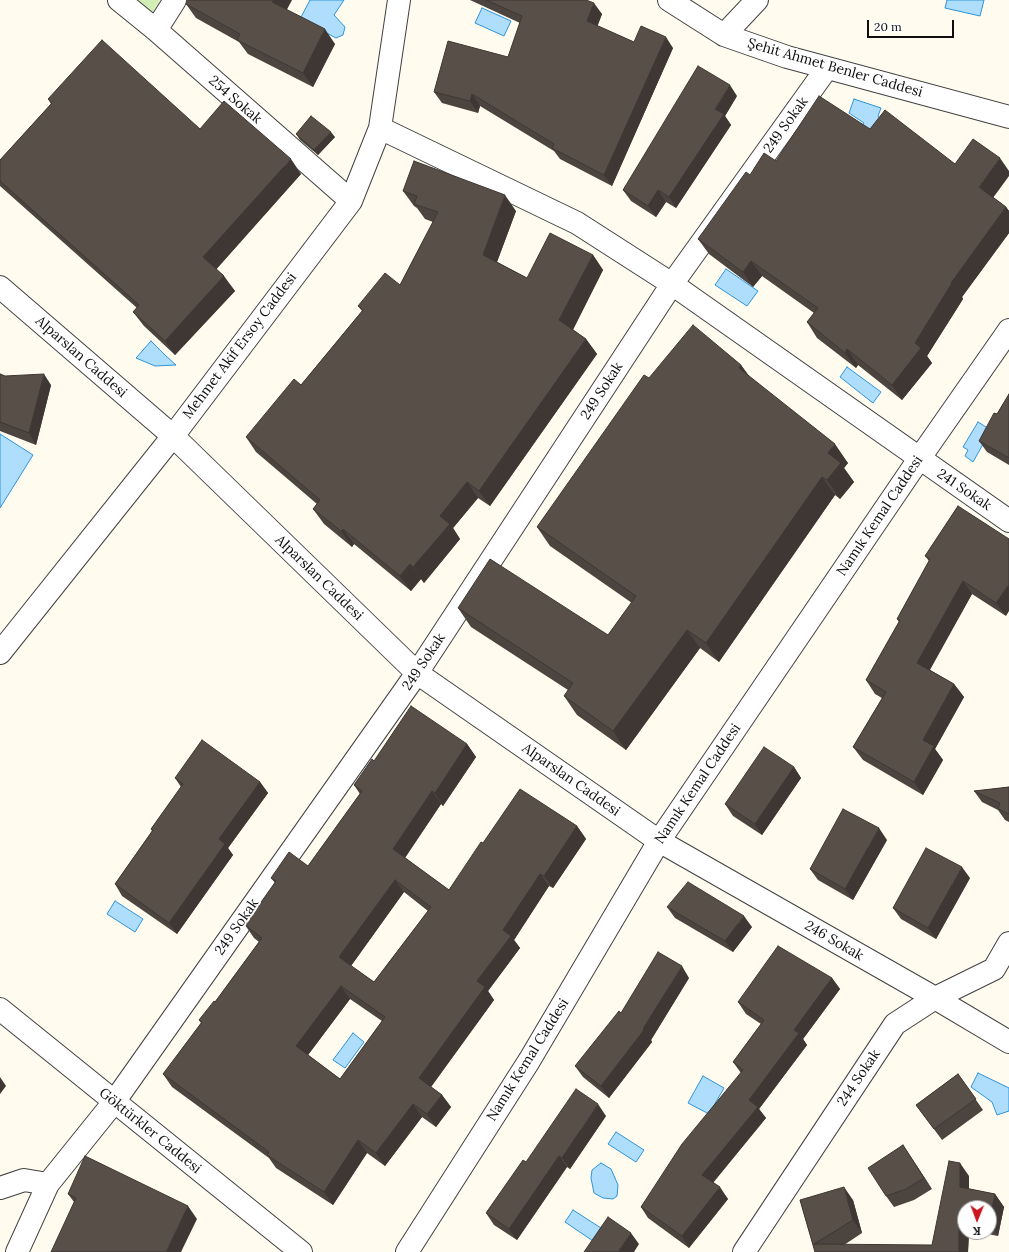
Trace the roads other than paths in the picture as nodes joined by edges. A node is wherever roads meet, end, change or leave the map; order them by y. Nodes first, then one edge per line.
1 (119, 0) edge
2 (175, 0) edge
3 (399, 0) edge
4 (669, 0) edge
5 (756, 0) edge
6 (156, 30) junction
7 (724, 35) junction
8 (827, 68) junction
9 (1009, 117) edge
10 (380, 128) junction
11 (350, 200) junction
12 (672, 284) junction
13 (0, 287) edge
14 (1009, 330) edge
15 (173, 436) junction
16 (919, 459) junction
17 (1009, 521) edge
18 (0, 653) edge
19 (417, 673) junction
20 (659, 841) junction
21 (1009, 943) edge
22 (935, 998) junction
23 (0, 1009) edge
24 (1009, 1042) edge
25 (114, 1102) junction
26 (48, 1184) junction
27 (0, 1188) edge
28 (17, 1252) edge
29 (301, 1252) edge
30 (407, 1252) edge
31 (744, 1252) edge

1 - 6 street, 254 Sokak
2 - 6 street
3 - 10 street, Mehmet Akif Ersoy Caddesi
4 - 7 street, Şehit Ahmet Benler Caddesi
5 - 7 street
6 - 11 street, 254 Sokak
7 - 8 street, Şehit Ahmet Benler Caddesi
8 - 9 street, Şehit Ahmet Benler Caddesi
8 - 12 street, 249 Sokak
10 - 11 street, Mehmet Akif Ersoy Caddesi
10 - 12 street, 241 Sokak
11 - 15 street, Mehmet Akif Ersoy Caddesi
12 - 16 street, 241 Sokak
12 - 19 street, 249 Sokak
13 - 15 street, Alparslan Caddesi
14 - 16 street, Namık Kemal Caddesi
15 - 18 street, Mehmet Akif Ersoy Caddesi
15 - 19 street, Alparslan Caddesi
16 - 17 street, 241 Sokak
16 - 20 street, Namık Kemal Caddesi
19 - 20 street, Alparslan Caddesi
19 - 25 street, 249 Sokak
20 - 22 street, 246 Sokak
20 - 30 street, Namık Kemal Caddesi
21 - 22 street, 244 Sokak
22 - 24 street, 246 Sokak
22 - 31 street, 244 Sokak
23 - 25 street, Göktürkler Caddesi
25 - 26 street, 249 Sokak
25 - 29 street, Göktürkler Caddesi
26 - 27 street
26 - 28 street, 249 Sokak

